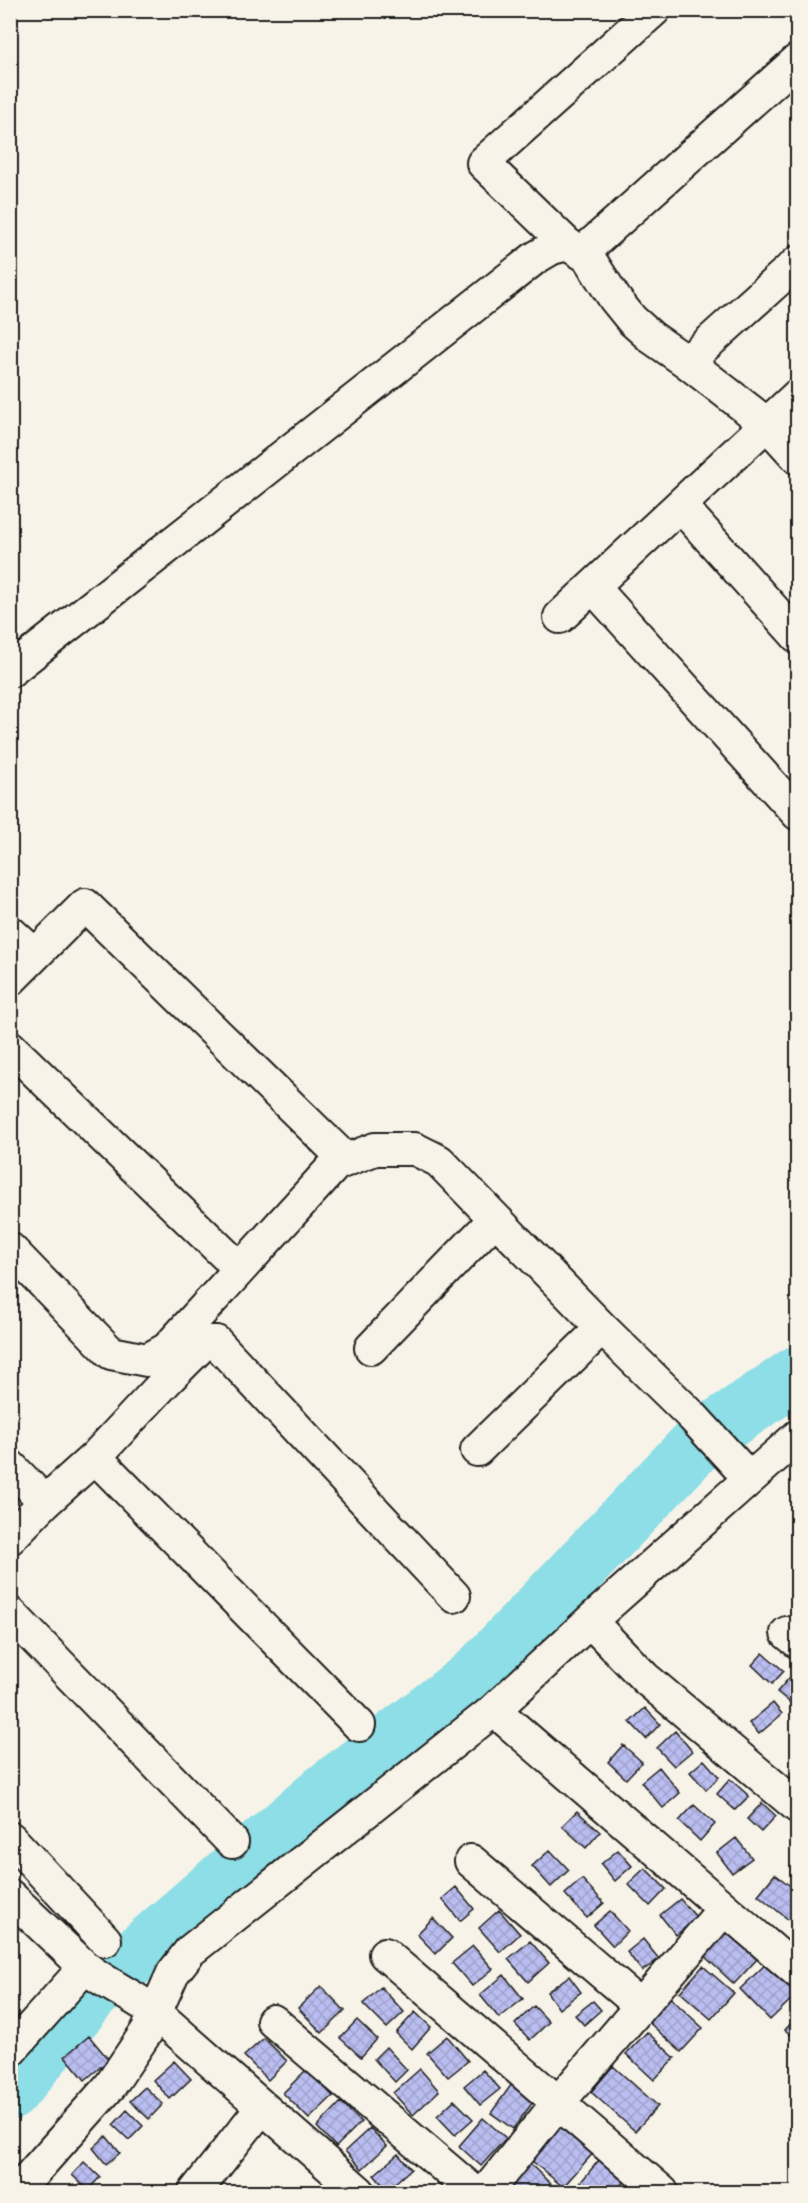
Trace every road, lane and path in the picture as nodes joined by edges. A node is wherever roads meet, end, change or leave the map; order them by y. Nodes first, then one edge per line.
1 (654, 10) edge
2 (798, 60) edge
3 (574, 248) junction
4 (798, 262) edge
5 (687, 362) junction
6 (798, 395) edge
7 (767, 424) junction
8 (798, 458) edge
9 (680, 505) junction
10 (592, 587) junction
11 (560, 617) dead end
12 (798, 637) edge
13 (10, 671) edge
14 (798, 814) edge
15 (10, 932) edge
16 (35, 955) junction
17 (10, 980) edge
18 (10, 1047) edge
19 (346, 1160) junction
20 (495, 1219) junction
21 (10, 1249) edge
22 (240, 1269) junction
23 (602, 1328) junction
24 (371, 1348) dead end
25 (798, 1436) edge
26 (477, 1450) dead end
27 (94, 1457) junction
28 (10, 1466) edge
29 (749, 1478) junction
30 (45, 1502) junction
31 (10, 1538) edge
32 (454, 1596) dead end
33 (10, 1613) edge
34 (590, 1621) junction
35 (494, 1710) junction
36 (359, 1725) dead end
37 (798, 1807) edge
38 (10, 1838) edge
39 (232, 1842) dead end
40 (471, 1861) dead end
41 (10, 1896) edge
42 (724, 1909) junction
43 (105, 1940) dead end
44 (385, 1954) dead end
45 (90, 1971) junction
46 (798, 1972) edge
47 (640, 2005) junction
48 (147, 2006) junction
49 (273, 2021) dead end
50 (10, 2051) edge
51 (557, 2104) junction
52 (262, 2107) junction
53 (16, 2193) edge
54 (195, 2193) edge
55 (359, 2193) edge
56 (474, 2193) edge
57 (486, 2193) edge
58 (662, 2193) edge

1 - 3 street
2 - 3 street
3 - 5 street
3 - 13 street
4 - 5 street
5 - 7 street
6 - 7 street
7 - 8 street
7 - 9 street
9 - 10 street
9 - 12 street
10 - 11 street
10 - 14 street
15 - 16 street
16 - 17 street
16 - 19 street
18 - 22 street
19 - 20 street
19 - 22 street
20 - 23 street
20 - 24 street
21 - 22 street
23 - 26 street
23 - 29 street
25 - 29 street
27 - 30 street
27 - 32 street
27 - 36 street
28 - 30 street
29 - 34 street
30 - 31 street
33 - 39 street
34 - 35 street
34 - 37 street
35 - 42 street
35 - 48 street
38 - 43 street
40 - 47 street
41 - 45 street
42 - 46 street
42 - 47 street
44 - 51 street
45 - 48 street
45 - 50 street
47 - 51 street
48 - 52 street
48 - 53 street
49 - 56 street
51 - 57 street
51 - 58 street
52 - 54 street
52 - 55 street

